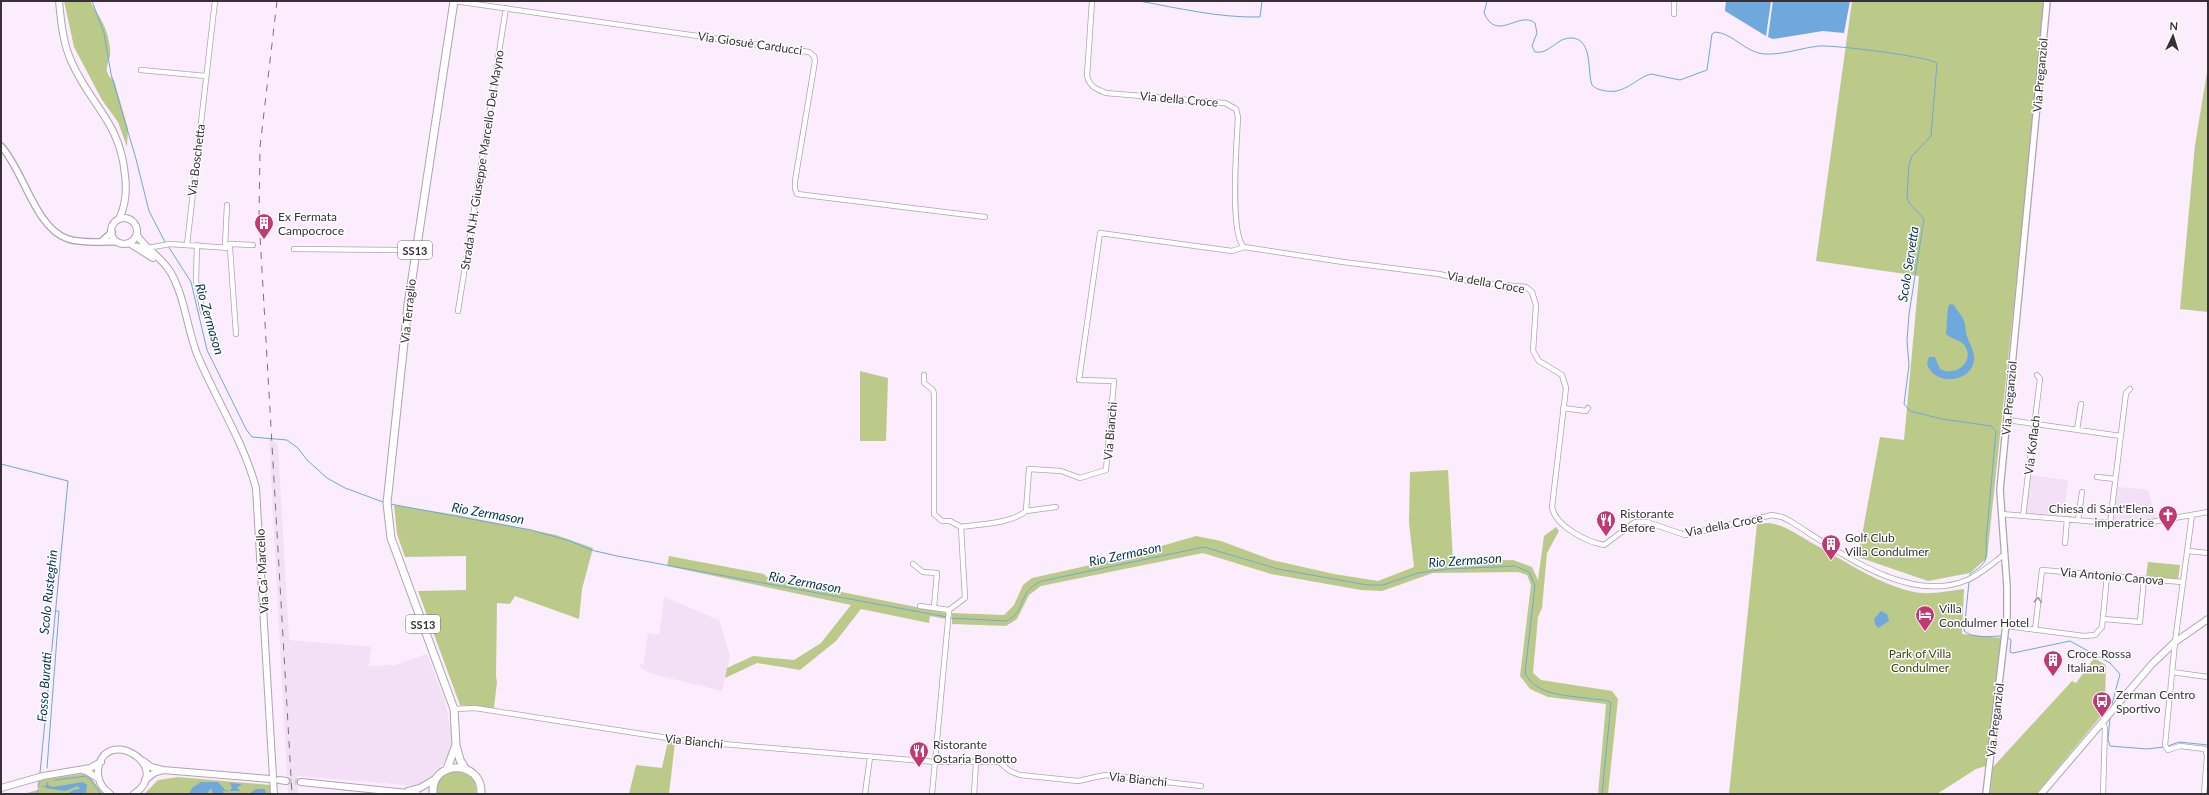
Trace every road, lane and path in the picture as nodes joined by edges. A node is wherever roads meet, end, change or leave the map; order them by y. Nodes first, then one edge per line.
1 (59, 1) edge
2 (216, 1) edge
3 (454, 1) edge
4 (1092, 1) edge
5 (1674, 1) edge
6 (2047, 1) edge
7 (506, 8) junction
8 (1674, 14) dead end
9 (141, 70) dead end
10 (206, 76) junction
11 (1, 146) edge
12 (227, 205) dead end
13 (125, 206) junction
14 (985, 217) dead end
15 (119, 219) junction
16 (131, 220) junction
17 (112, 232) junction
18 (137, 234) junction
19 (101, 242) junction
20 (117, 242) junction
21 (129, 243) junction
22 (162, 245) junction
23 (186, 245) junction
24 (197, 245) junction
25 (252, 245) dead end
26 (136, 246) junction
27 (228, 247) junction
28 (1244, 247) junction
29 (147, 248) junction
30 (294, 249) dead end
31 (415, 252) junction
32 (153, 253) junction
33 (160, 259) junction
34 (175, 281) junction
35 (458, 311) dead end
36 (203, 312) dead end
37 (236, 334) dead end
38 (924, 375) dead end
39 (2037, 376) dead end
40 (2130, 388) dead end
41 (2081, 404) dead end
42 (1563, 408) junction
43 (1588, 408) dead end
44 (2006, 420) junction
45 (2034, 424) junction
46 (2077, 430) junction
47 (2121, 436) junction
48 (2097, 477) dead end
49 (2115, 479) junction
50 (2082, 492) dead end
51 (1056, 507) dead end
52 (1026, 511) junction
53 (2208, 512) edge
54 (2001, 514) junction
55 (2020, 516) junction
56 (2192, 516) junction
57 (2067, 519) junction
58 (2001, 520) junction
59 (2078, 520) junction
60 (2110, 524) junction
61 (961, 527) junction
62 (2065, 543) dead end
63 (2188, 551) junction
64 (2208, 553) edge
65 (2005, 554) junction
66 (913, 564) dead end
67 (2107, 576) junction
68 (2144, 579) junction
69 (2182, 582) junction
70 (920, 606) dead end
71 (934, 607) junction
72 (948, 611) junction
73 (2103, 619) junction
74 (2208, 619) edge
75 (2035, 630) junction
76 (2006, 631) junction
77 (2175, 642) junction
78 (2172, 672) junction
79 (2208, 677) edge
80 (454, 709) junction
81 (2102, 722) junction
82 (456, 745) junction
83 (870, 757) junction
84 (101, 762) junction
85 (143, 762) junction
86 (935, 762) junction
87 (976, 763) junction
88 (465, 768) junction
89 (447, 769) junction
90 (80, 770) junction
91 (163, 770) junction
92 (99, 779) junction
93 (270, 779) dead end
94 (435, 779) junction
95 (145, 780) junction
96 (279, 780) dead end
97 (286, 781) tunnel mouth
98 (301, 782) tunnel mouth
99 (1201, 786) dead end
100 (1, 788) edge
101 (402, 791) junction
102 (482, 792) edge
103 (110, 794) edge
104 (135, 794) edge
105 (274, 794) edge
106 (417, 794) edge
107 (433, 794) edge
108 (866, 794) edge
109 (932, 794) edge
110 (974, 794) edge
111 (1986, 794) edge
112 (2041, 794) edge
113 (2103, 794) edge
114 (2204, 794) edge

1 - 13 main road
2 - 10 street, Via Boschetta
3 - 7 street, Via Giosuè Carducci
3 - 31 main road, Via Terraglio / SS13
4 - 28 street, Via della Croce
5 - 8 street
6 - 44 street, Via Preganziol
7 - 14 street, Via Giosuè Carducci
7 - 35 street, Strada N.H. Giuseppe Marcello Del Mayno
9 - 10 street
10 - 23 street, Via Boschetta
11 - 19 street
12 - 27 street
13 - 15 main road
13 - 16 main road
15 - 16 main road
15 - 17 main road
16 - 18 main road
17 - 19 street
17 - 20 main road
18 - 21 main road
18 - 29 main road
19 - 20 street
20 - 21 main road
21 - 26 main road
22 - 23 street
22 - 29 street
22 - 32 street
22 - 33 street
23 - 24 street
24 - 27 street
24 - 36 street
25 - 27 street
26 - 32 street
26 - 34 main road
27 - 37 street
28 - 42 street, Via della Croce
28 - 52 street, Via Bianchi
29 - 32 main road
30 - 31 street
31 - 80 main road, Via Terraglio / SS13
32 - 33 main road
33 - 34 main road
34 - 105 main road, Via Ca' Marcello
38 - 61 street
39 - 45 street, Via Koflach
40 - 47 street
41 - 46 street
42 - 43 street
42 - 65 street, Via della Croce
44 - 45 street
44 - 54 street, Via Preganziol
45 - 46 street
45 - 55 street, Via Koflach
46 - 47 street
47 - 49 street
48 - 49 street
49 - 60 street
50 - 59 street
51 - 52 street
52 - 61 street
53 - 56 street
54 - 55 street
54 - 58 street, Via Preganziol
55 - 57 street
55 - 58 street
56 - 60 street
56 - 63 street
57 - 59 street
57 - 62 street
58 - 65 street, Via Preganziol
59 - 60 street
61 - 72 street
63 - 64 street
63 - 69 street
65 - 76 street, Via Preganziol
66 - 71 street
67 - 68 street, Via Antonio Canova
67 - 73 street
75 -> 67 street, Via Antonio Canova
68 - 69 street, Via Antonio Canova
68 - 73 street
69 - 77 street
70 - 71 street
71 - 72 street
72 - 86 street
73 - 75 street
74 - 77 main road
75 - 76 street
76 - 111 street, Via Preganziol
77 - 78 street
77 - 81 main road
78 - 79 street
78 - 114 street
80 - 82 main road, SS13
80 - 83 street, Via Bianchi
81 - 112 main road
81 - 113 street
82 - 88 main road, SS13
82 - 89 main road, SS13
83 - 86 street, Via Bianchi
83 - 108 street
84 - 85 main road
84 - 90 main road
84 - 92 main road
85 - 91 main road
85 - 95 main road
86 - 87 street, Via Bianchi
86 - 109 street
87 - 99 street, Via Bianchi
87 - 110 street
88 - 89 main road
88 - 102 main road, SS13
89 - 94 main road, SS13
90 - 92 main road
90 - 100 main road
91 - 93 main road
91 - 95 main road
92 - 103 main road
94 - 101 main road
94 - 107 main road
95 - 104 main road
96 - 97 main road
98 - 101 main road
101 - 106 main road

